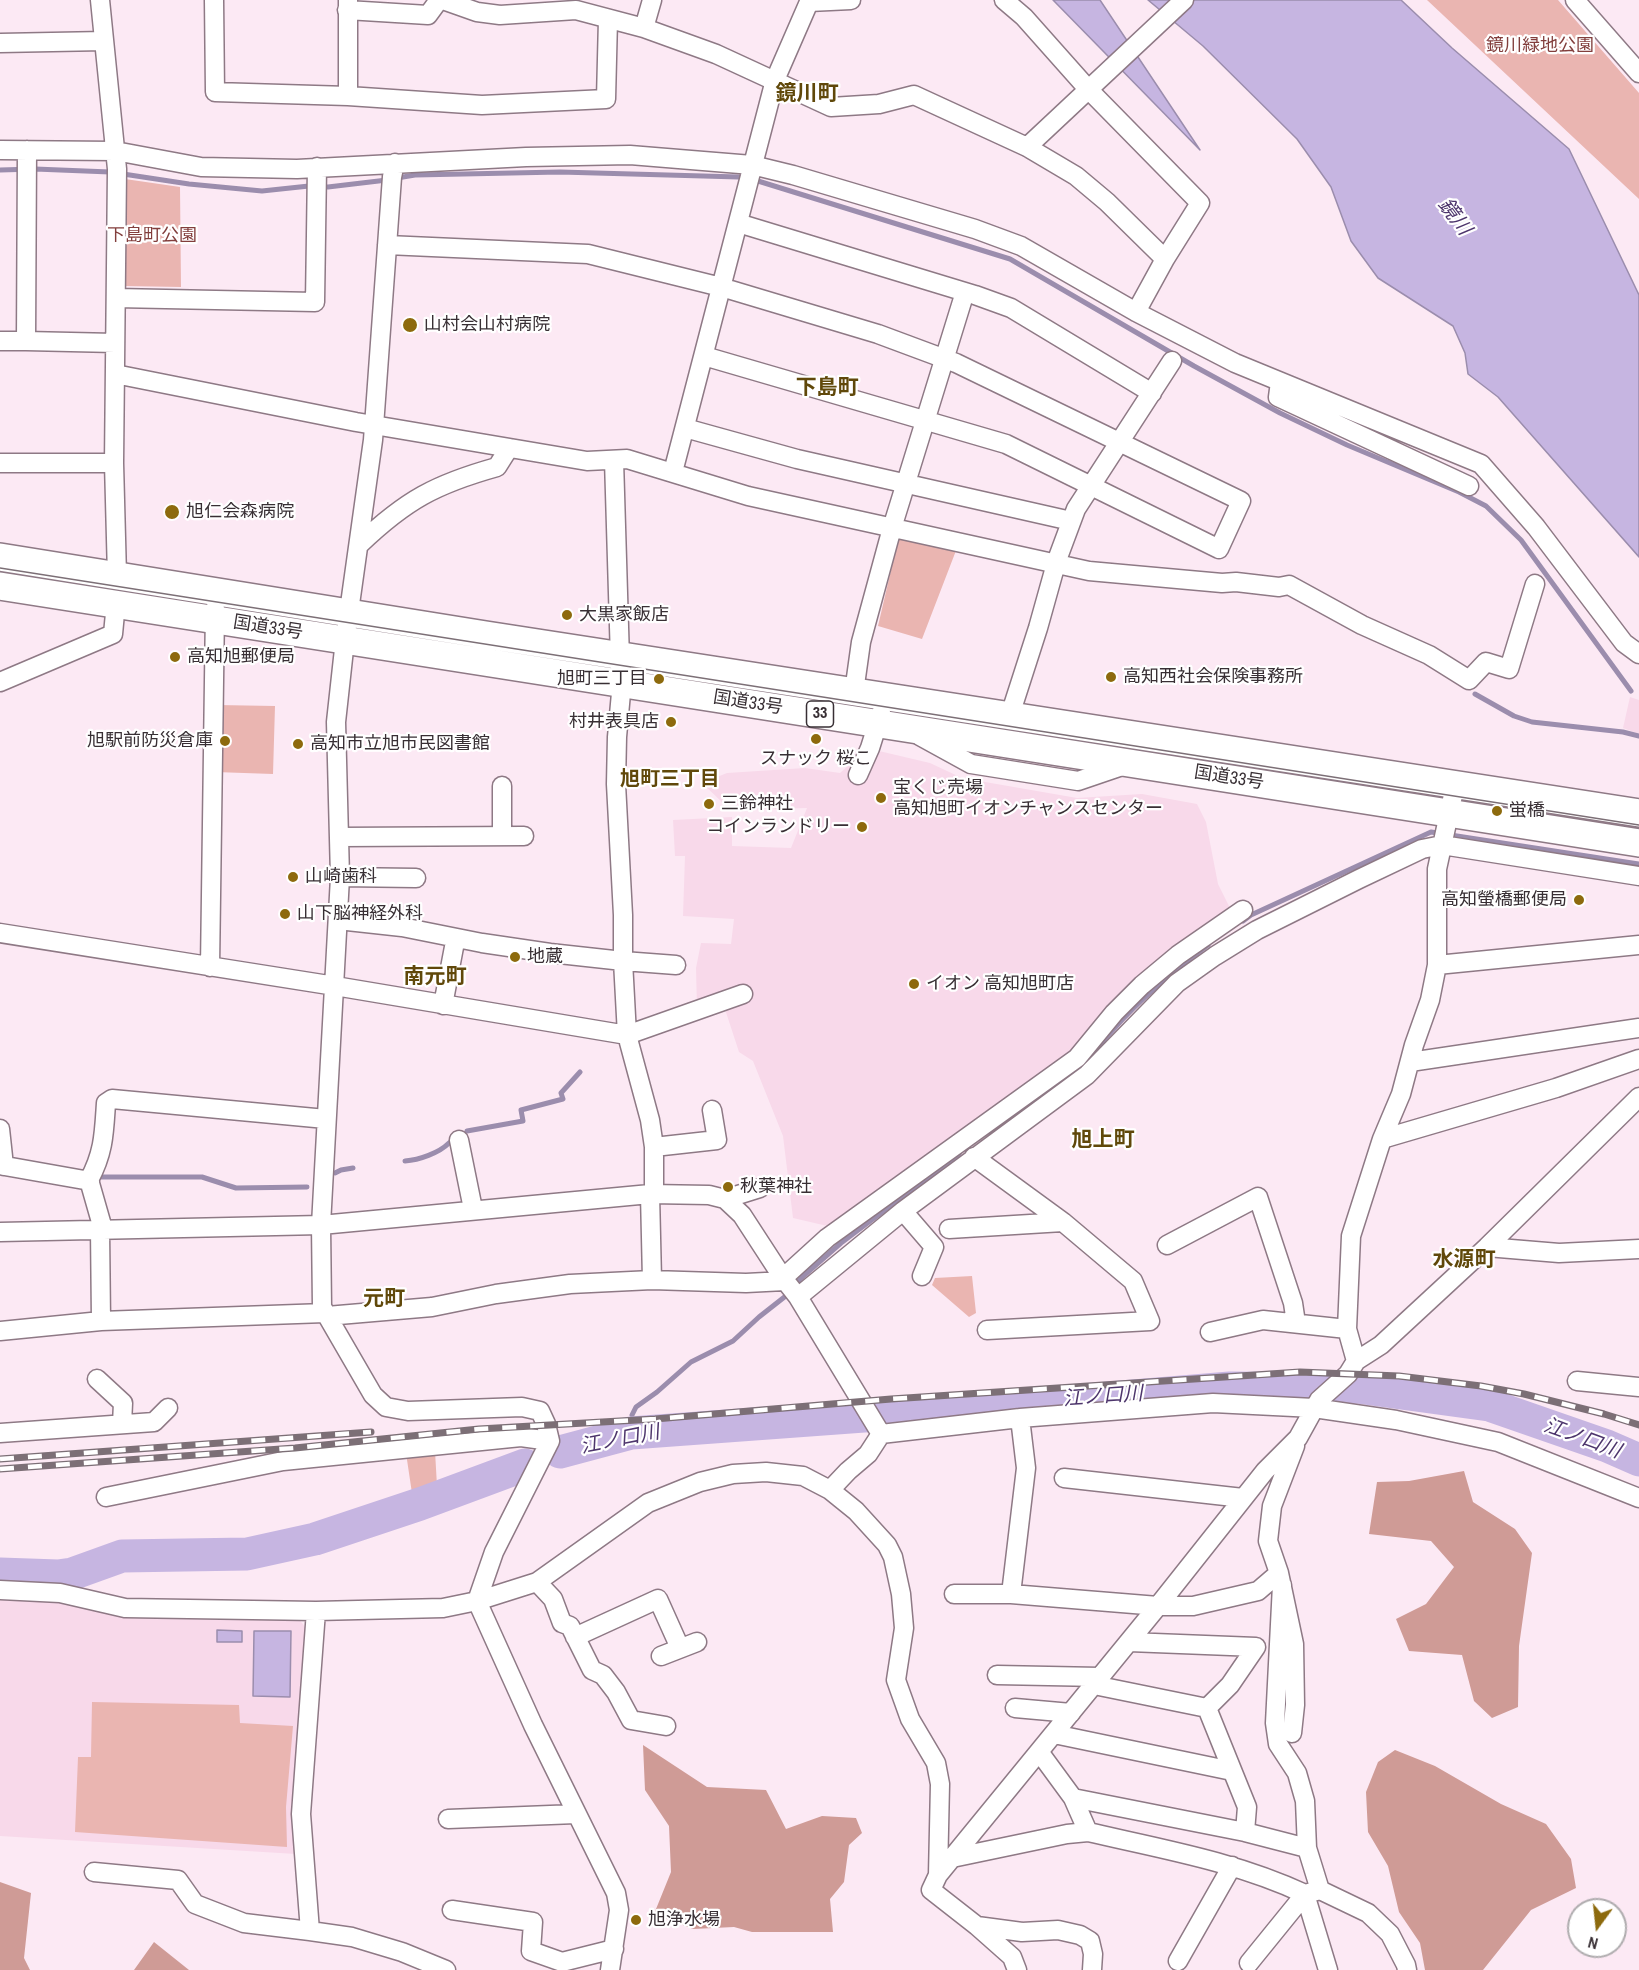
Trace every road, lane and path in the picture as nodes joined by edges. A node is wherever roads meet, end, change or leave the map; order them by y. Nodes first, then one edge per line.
1 (100, 0) edge
2 (214, 0) edge
3 (441, 0) edge
4 (652, 0) edge
5 (851, 0) edge
6 (991, 0) edge
7 (1004, 0) edge
8 (1184, 0) edge
9 (1575, 0) edge
10 (809, 1) edge
11 (347, 5) edge
12 (608, 19) junction
13 (644, 28) junction
14 (0, 35) edge
15 (104, 41) junction
16 (0, 43) edge
17 (1060, 58) junction
18 (1639, 73) edge
19 (776, 80) junction
20 (1088, 89) junction
21 (348, 96) junction
22 (1027, 147) junction
23 (0, 150) edge
24 (26, 163) junction
25 (752, 167) junction
26 (117, 169) junction
27 (393, 177) junction
28 (316, 178) junction
29 (738, 223) junction
30 (387, 245) junction
31 (1165, 259) junction
32 (721, 287) junction
33 (964, 292) junction
34 (116, 298) junction
35 (1136, 312) junction
36 (0, 341) edge
37 (26, 341) junction
38 (115, 343) junction
39 (704, 356) junction
40 (944, 358) junction
41 (1172, 362) dead end
42 (115, 374) junction
43 (1280, 382) junction
44 (1152, 393) junction
45 (926, 420) junction
46 (374, 424) junction
47 (685, 428) junction
48 (1120, 443) junction
49 (509, 448) junction
50 (614, 460) junction
51 (0, 463) edge
52 (114, 463) junction
53 (673, 472) junction
54 (906, 483) junction
55 (1091, 486) junction
56 (1469, 486) dead end
57 (1071, 521) junction
58 (892, 528) junction
59 (360, 544) junction
60 (0, 557) edge
61 (1056, 564) junction
62 (117, 576) junction
63 (1535, 584) dead end
64 (0, 586) edge
65 (215, 591) junction
66 (116, 603) junction
67 (349, 613) junction
68 (214, 620) junction
69 (345, 640) junction
70 (1639, 654) edge
71 (620, 655) junction
72 (0, 682) edge
73 (621, 683) junction
74 (854, 692) junction
75 (886, 697) junction
76 (1010, 715) junction
77 (891, 725) junction
78 (858, 775) dead end
79 (502, 786) dead end
80 (1455, 786) junction
81 (1639, 813) edge
82 (1445, 832) junction
83 (502, 836) junction
84 (524, 836) dead end
85 (340, 837) junction
86 (1639, 843) edge
87 (1639, 876) edge
88 (340, 877) junction
89 (416, 878) dead end
90 (338, 920) junction
91 (0, 933) edge
92 (1639, 945) edge
93 (454, 947) dead end
94 (623, 961) junction
95 (675, 964) dead end
96 (1437, 965) junction
97 (210, 967) junction
98 (335, 986) junction
99 (743, 994) dead end
100 (443, 1005) junction
101 (1134, 1009) junction
102 (1639, 1028) edge
103 (627, 1035) junction
104 (1639, 1059) edge
105 (1410, 1062) junction
106 (1639, 1097) edge
107 (712, 1110) dead end
108 (326, 1119) junction
109 (0, 1129) edge
110 (1382, 1139) junction
111 (459, 1140) dead end
112 (654, 1147) junction
113 (974, 1157) junction
114 (2, 1165) edge
115 (90, 1181) junction
116 (760, 1188) dead end
117 (652, 1194) junction
118 (725, 1199) junction
119 (473, 1209) junction
120 (903, 1211) junction
121 (1063, 1222) junction
122 (321, 1225) junction
123 (102, 1229) junction
124 (949, 1229) dead end
125 (0, 1232) edge
126 (1167, 1245) dead end
127 (1487, 1247) junction
128 (1639, 1249) edge
129 (922, 1276) dead end
130 (652, 1280) junction
131 (790, 1287) junction
132 (326, 1315) junction
133 (101, 1321) junction
134 (1296, 1323) junction
135 (1347, 1329) junction
136 (987, 1330) dead end
137 (0, 1331) edge
138 (1210, 1332) dead end
139 (1356, 1361) junction
140 (97, 1379) dead end
141 (1577, 1381) dead end
142 (1639, 1387) edge
143 (1317, 1404) junction
144 (168, 1408) dead end
145 (1020, 1418) junction
146 (122, 1424) junction
147 (878, 1431) junction
148 (0, 1433) edge
149 (1298, 1438) junction
150 (550, 1441) junction
151 (1064, 1478) dead end
152 (830, 1490) junction
153 (106, 1497) dead end
154 (1243, 1498) junction
155 (1639, 1498) edge
156 (1280, 1579) junction
157 (537, 1582) junction
158 (0, 1590) edge
159 (954, 1594) dead end
160 (1011, 1594) junction
161 (477, 1602) junction
162 (1158, 1606) junction
163 (316, 1611) junction
164 (575, 1637) junction
165 (1129, 1642) junction
166 (661, 1656) dead end
167 (997, 1674) dead end
168 (1097, 1681) junction
169 (1016, 1708) dead end
170 (1207, 1708) junction
171 (1071, 1713) junction
172 (666, 1726) dead end
173 (1292, 1733) dead end
174 (1054, 1734) junction
175 (1040, 1753) junction
176 (1232, 1770) junction
177 (1073, 1798) junction
178 (576, 1814) junction
179 (448, 1819) dead end
180 (1088, 1832) junction
181 (1245, 1832) junction
182 (1307, 1848) junction
183 (952, 1858) junction
184 (1232, 1866) junction
185 (94, 1872) dead end
186 (938, 1875) junction
187 (1313, 1892) junction
188 (452, 1910) dead end
189 (977, 1926) junction
190 (310, 1931) junction
191 (614, 1949) junction
192 (1178, 1962) dead end
193 (1249, 1963) dead end
194 (446, 1970) edge
195 (610, 1970) edge
196 (1017, 1970) edge
197 (1092, 1970) edge
198 (1328, 1970) edge
199 (1407, 1970) edge

1 - 15 street
2 - 21 street
3 - 11 street
3 - 12 street
4 - 13 street
5 - 10 street
6 - 17 street
7 - 17 street
8 - 20 street
9 - 18 street
10 - 19 street
11 - 21 street
12 - 13 street
12 - 21 street
13 - 19 street
14 - 16 street
15 - 16 street
15 - 26 street
17 - 20 street
19 - 22 street
19 - 25 street
20 - 22 street
20 - 31 street
22 - 31 street
23 - 24 street
24 - 26 street
24 - 37 street
25 - 27 street
25 - 29 street
25 - 35 street
26 - 28 street
26 - 34 street
27 - 28 street
27 - 30 street
28 - 34 street
29 - 32 street
29 - 33 street
30 - 32 street
30 - 46 street
31 - 35 street
32 - 39 street
32 - 40 street
33 - 40 street
33 - 44 street
34 - 38 street
35 - 43 street
36 - 37 street
37 - 38 street
38 - 42 street
39 - 45 street
39 - 47 street
40 - 45 street
40 - 48 street
41 - 44 street
42 - 46 street
42 - 52 street
43 - 56 street
43 - 70 street
44 - 48 street
45 - 54 street
45 - 55 street
46 - 49 street
46 - 59 street
47 - 53 street
47 - 54 street
48 - 55 street
48 - 55 street
49 - 50 street
49 - 59 street
50 - 53 street
50 - 71 street
51 - 52 street
52 - 62 street
53 - 58 street
54 - 57 street
54 - 58 street
55 - 57 street
57 - 61 street
58 - 61 street
58 - 74 street
59 - 67 street
60 - 62 highway, 国道33号 / 33
61 - 63 street
61 - 76 street
62 - 65 highway, 国道33号 / 33
64 - 66 highway, 国道33号 / 33
65 - 67 highway, 国道33号 / 33
65 - 68 street
66 - 68 highway, 国道33号 / 33
66 - 72 street
67 - 69 street
67 - 71 highway, 国道33号 / 33
68 - 69 highway, 国道33号 / 33
68 - 97 street
69 - 73 highway, 国道33号 / 33
69 - 85 street
71 - 73 street
71 - 74 highway, 国道33号 / 33
73 - 77 highway, 国道33号 / 33
73 - 94 street
74 - 75 highway, 国道33号 / 33
75 - 76 highway, 国道33号 / 33
75 - 77 street
76 - 80 highway, 国道33号 / 33
77 - 78 street
77 - 82 highway, 国道33号 / 33
79 - 83 street
80 - 81 highway, 国道33号 / 33
80 - 82 street
82 - 86 highway, 国道33号 / 33
82 - 87 street
82 - 96 street
82 - 101 street
83 - 84 street
83 - 85 street
85 - 88 street
88 - 89 street
88 - 90 street
90 - 94 street
90 - 98 street
91 - 97 street
92 - 96 street
93 - 100 street
94 - 95 street
94 - 103 street
96 - 105 street
97 - 98 street
98 - 100 street
98 - 108 street
99 - 103 street
100 - 103 street
101 - 113 street
101 - 131 street
102 - 105 street
103 - 112 street
104 - 110 street
105 - 110 street
106 - 127 street
107 - 112 street
108 - 115 street
108 - 122 street
109 - 114 street
110 - 135 street
111 - 119 street
112 - 117 street
113 - 120 street
113 - 121 street
114 - 115 street
115 - 123 street
116 - 118 street
117 - 118 street
117 - 119 street
117 - 130 street
118 - 131 street
119 - 122 street
120 - 129 street
120 - 131 street
121 - 124 street
121 - 136 street
122 - 123 street
122 - 132 street
123 - 125 street
123 - 133 street
126 - 134 street
127 - 128 street
127 - 139 street
130 - 131 street
130 - 132 street
131 - 147 street
132 - 133 street
132 - 150 street
133 - 137 street
134 - 135 street
134 - 138 street
135 - 139 street
139 - 143 street
140 - 146 street
141 - 142 street
143 - 145 street
143 - 149 street
143 - 155 street
144 - 146 street
145 - 147 street
145 - 160 street
146 - 148 street
147 - 152 street
149 - 154 street
149 - 156 street
150 - 153 street
150 - 161 street
151 - 154 street
152 - 157 street
152 - 186 street
154 - 162 street
156 - 162 street
156 - 173 street
156 - 182 street
157 - 161 street
157 - 164 street
158 - 163 street
159 - 160 street
160 - 162 street
161 - 163 street
161 - 178 street
162 - 165 street
163 - 190 street
164 - 166 street
164 - 172 street
165 - 168 street
165 - 170 street
167 - 168 street
168 - 170 street
168 - 171 street
169 - 171 street
170 - 176 street
171 - 174 street
174 - 175 street
174 - 176 street
175 - 177 street
175 - 183 street
176 - 181 street
177 - 180 street
177 - 181 street
178 - 179 street
178 - 191 street
180 - 183 street
180 - 184 street
181 - 182 street
182 - 187 street
183 - 186 street
184 - 187 street
184 - 192 street
185 - 190 street
186 - 189 street
187 - 193 street
187 - 198 street
187 - 199 street
188 - 191 street
189 - 196 street
189 - 197 street
190 - 194 street
191 - 195 street

